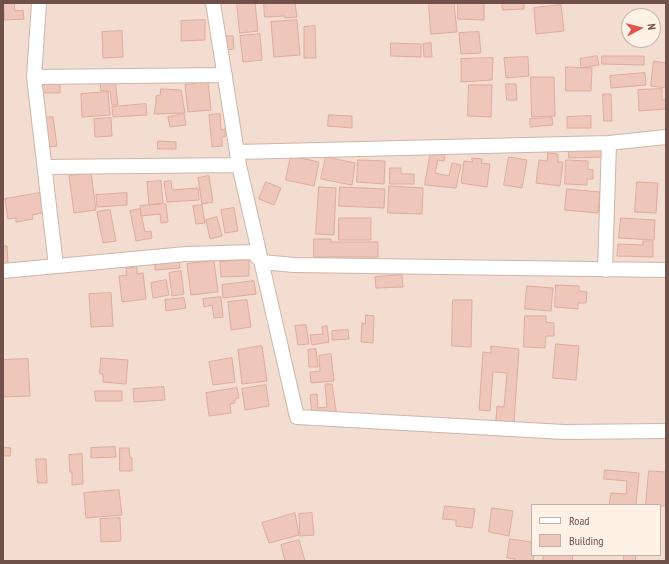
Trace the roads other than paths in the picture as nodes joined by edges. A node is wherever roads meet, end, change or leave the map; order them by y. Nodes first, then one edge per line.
1 (39, 3) edge
2 (213, 3) edge
3 (224, 75) junction
4 (34, 77) junction
5 (666, 137) edge
6 (609, 143) junction
7 (238, 159) junction
8 (45, 167) junction
9 (262, 262) junction
10 (56, 266) junction
11 (605, 270) junction
12 (666, 270) edge
13 (3, 271) edge
14 (666, 431) edge

1 - 4 street
2 - 3 street
3 - 4 street
3 - 7 street
4 - 8 street
5 - 6 street
6 - 7 street
6 - 11 street
7 - 8 street
7 - 9 street
8 - 10 street
9 - 10 street
9 - 11 street
9 - 14 street
10 - 13 street
11 - 12 street

